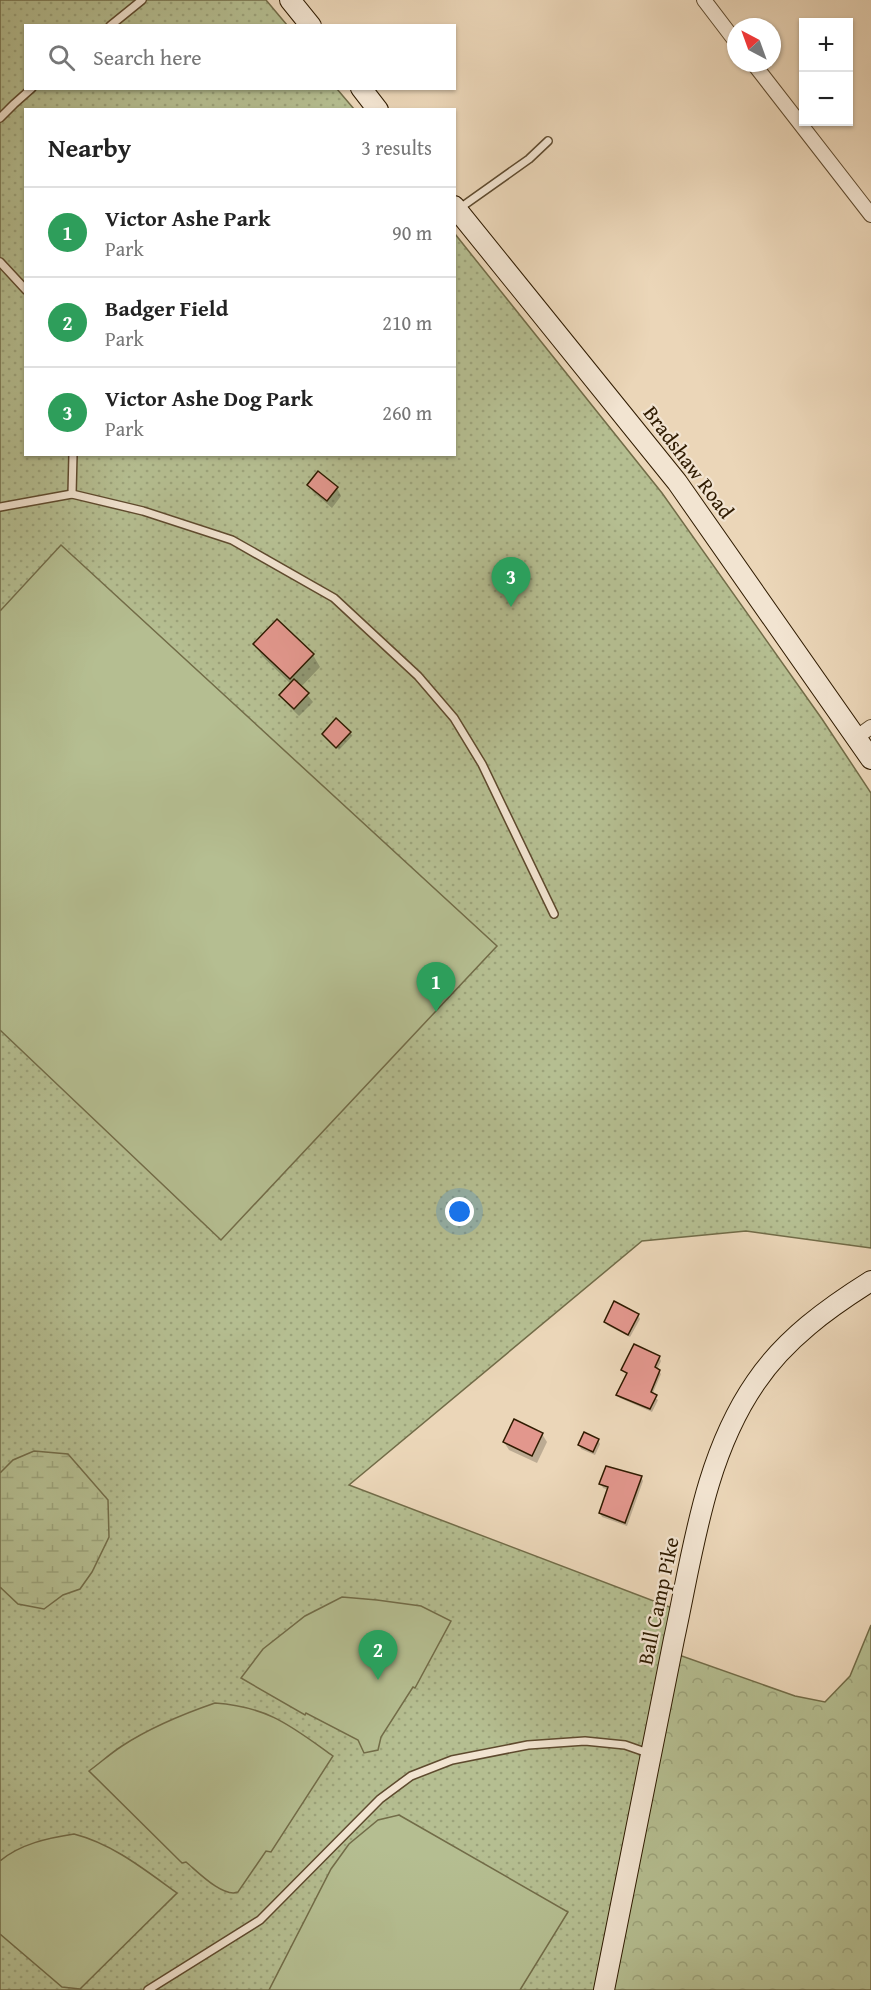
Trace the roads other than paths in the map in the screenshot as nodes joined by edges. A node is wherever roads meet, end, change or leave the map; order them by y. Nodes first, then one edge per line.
1 (142, 0) edge
2 (290, 0) edge
3 (704, 0) edge
4 (112, 24) edge
5 (309, 24) edge
6 (727, 30) edge
7 (760, 72) edge
8 (30, 90) edge
9 (363, 90) edge
10 (376, 108) edge
11 (0, 118) edge
12 (548, 141) dead end
13 (456, 208) edge
14 (871, 215) edge
15 (0, 262) edge
16 (24, 288) edge
17 (73, 456) edge
18 (72, 494) junction
19 (0, 507) edge
20 (864, 732) edge
21 (871, 759) edge
22 (554, 914) dead end
23 (871, 1281) edge
24 (650, 1754) junction
25 (148, 1990) edge
26 (604, 1990) edge

1 - 4 lane
2 - 5 street
3 - 6 street
7 - 14 street
8 - 11 lane
9 - 10 street
12 - 13 lane
13 - 20 street, Bradshaw Road
15 - 16 lane
17 - 18 lane
18 - 19 lane
18 - 22 lane
20 - 21 street, Bradshaw Road
23 - 24 street, Ball Camp Pike
24 - 25 lane
24 - 26 street, Ball Camp Pike

